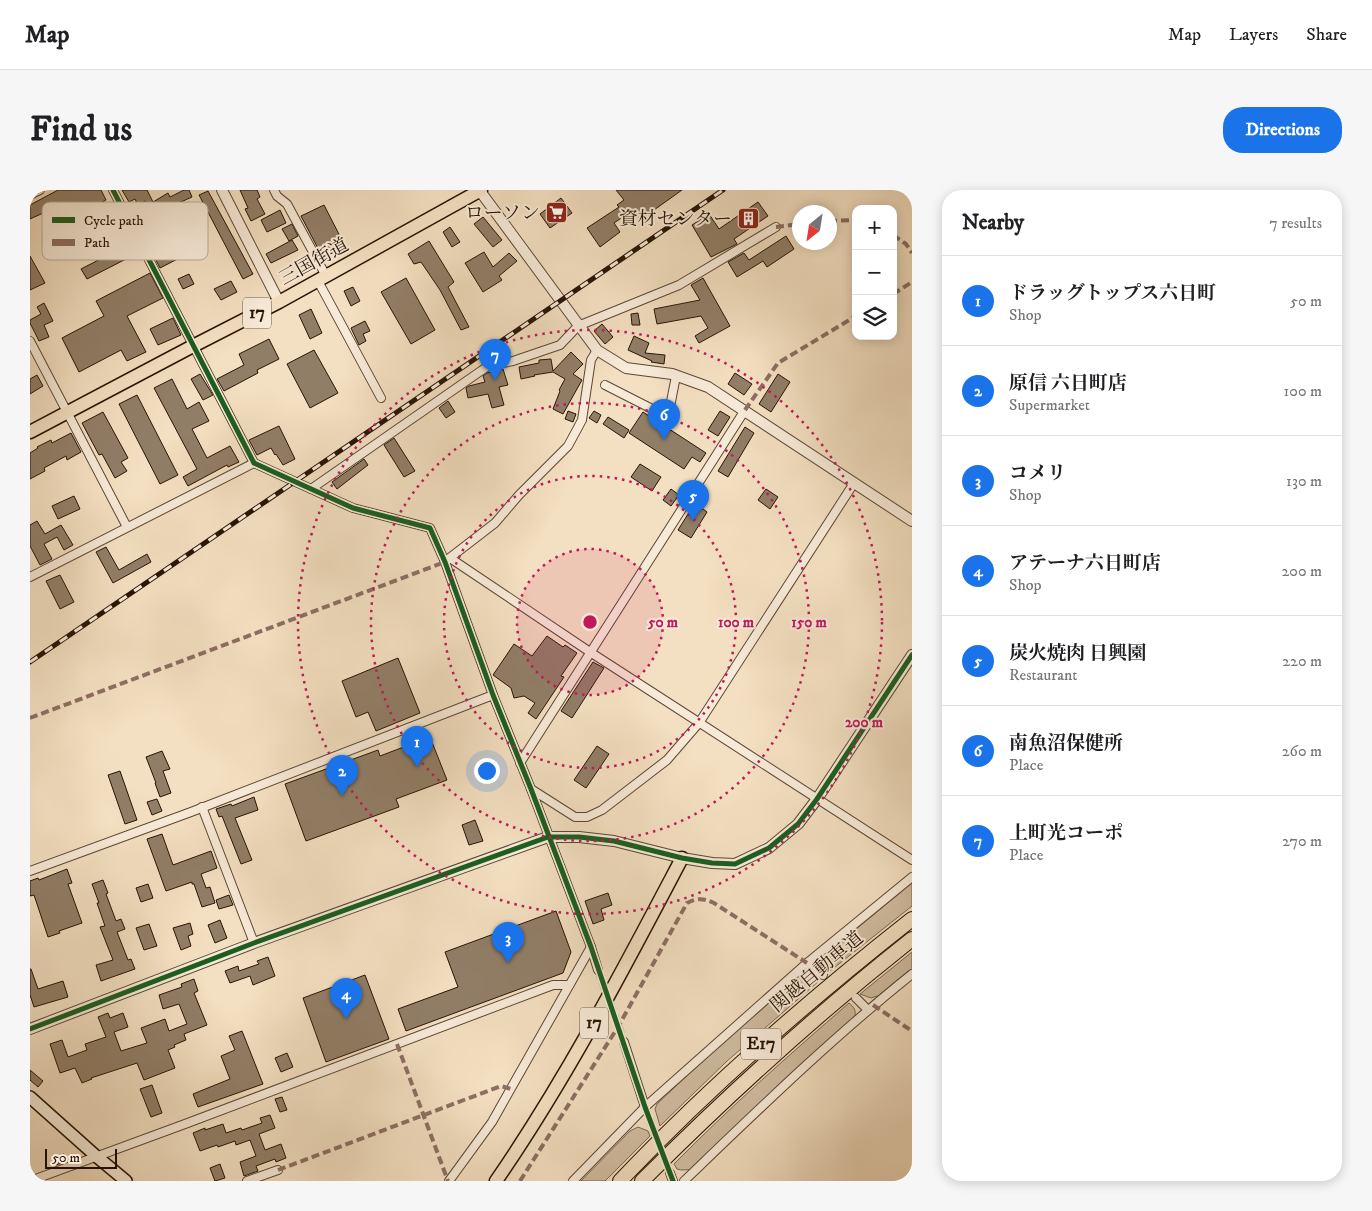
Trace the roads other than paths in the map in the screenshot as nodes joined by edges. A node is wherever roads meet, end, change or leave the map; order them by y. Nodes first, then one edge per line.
1 (40, 190) edge
2 (113, 190) edge
3 (222, 190) edge
4 (274, 190) edge
5 (480, 190) edge
6 (30, 195) edge
7 (119, 202) edge
8 (776, 227) dead end
9 (149, 260) edge
10 (322, 278) junction
11 (279, 302) junction
12 (578, 326) junction
13 (30, 342) edge
14 (193, 346) junction
15 (597, 350) junction
16 (676, 376) junction
17 (605, 385) dead end
18 (381, 398) dead end
19 (744, 410) junction
20 (66, 413) junction
21 (30, 432) edge
22 (254, 463) junction
23 (854, 482) junction
24 (311, 489) junction
25 (912, 520) edge
26 (127, 527) junction
27 (448, 560) junction
28 (30, 577) edge
29 (590, 652) junction
30 (912, 655) edge
31 (493, 696) junction
32 (699, 723) junction
33 (520, 762) junction
34 (531, 789) junction
35 (817, 799) junction
36 (202, 807) junction
37 (548, 837) junction
38 (682, 858) junction
39 (912, 860) edge
40 (30, 872) edge
41 (912, 877) edge
42 (912, 919) edge
43 (912, 939) edge
44 (254, 943) junction
45 (591, 948) junction
46 (807, 963) junction
47 (598, 970) tunnel mouth
48 (912, 974) edge
49 (823, 975) dead end
50 (570, 985) junction
51 (856, 998) dead end
52 (868, 1010) junction
53 (30, 1029) edge
54 (624, 1042) tunnel mouth
55 (30, 1097) edge
56 (645, 1107) junction
57 (96, 1156) junction
58 (278, 1170) dead end
59 (670, 1172) tunnel mouth
60 (30, 1181) edge
61 (126, 1181) edge
62 (247, 1181) edge
63 (449, 1181) edge
64 (496, 1181) edge
65 (573, 1181) edge
66 (620, 1181) edge
67 (642, 1181) edge
68 (673, 1181) edge
69 (684, 1181) edge

1 - 6 street
2 - 7 street
3 - 11 street
4 - 10 street
5 - 10 highway, 三国街道 / 17
5 - 12 street
8 - 12 street
9 - 14 street
10 - 11 highway, 三国街道 / 17
10 - 18 street
11 - 14 highway, 三国街道 / 17
12 - 15 street
12 - 24 street
13 - 20 street
14 - 20 highway, 三国街道 / 17
14 - 22 street
15 - 16 street
15 - 27 street
16 - 17 street
16 - 19 street
19 - 23 street
19 - 29 street
20 - 21 highway, 三国街道 / 17
20 - 26 street
22 - 24 street
22 - 26 street
23 - 25 street
23 - 32 street
24 - 27 street
26 - 28 street
27 - 29 street
27 - 31 street
29 - 32 street
29 - 33 street
30 - 35 street
31 - 33 street
31 - 36 street
32 - 34 street
32 - 35 street
33 - 34 street
34 - 37 street
35 - 38 street
35 - 39 street
36 - 40 street
36 - 44 street
37 - 38 street
37 - 44 street
37 - 45 street
38 - 64 highway, 17
41 - 46 street
42 - 66 highway, 関越自動車道 / E17
43 - 67 highway, 関越自動車道 / E17
44 - 53 street
45 - 47 street
45 - 50 street
46 - 49 street
46 - 56 street
48 - 52 street
50 - 57 street
50 - 63 street
51 - 52 street
52 - 69 street
54 - 56 street
55 - 57 main road
56 - 65 street
57 - 60 street
57 - 61 main road
58 - 62 street
59 - 68 street

